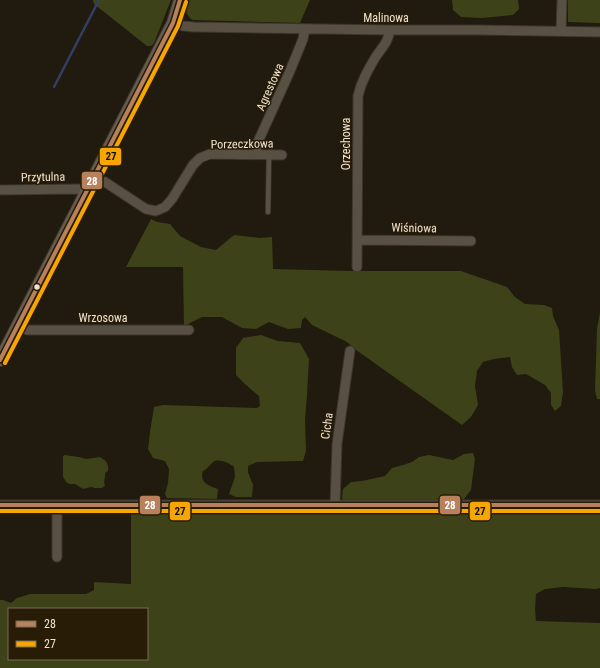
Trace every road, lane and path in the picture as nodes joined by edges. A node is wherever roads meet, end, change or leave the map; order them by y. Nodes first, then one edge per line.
1 (180, 0) edge
2 (562, 0) edge
3 (173, 23) junction
4 (305, 29) junction
5 (390, 30) junction
6 (562, 31) junction
7 (600, 32) edge
8 (256, 154) junction
9 (269, 155) junction
10 (282, 155) dead end
11 (94, 178) junction
12 (0, 190) edge
13 (86, 192) junction
14 (268, 212) dead end
15 (357, 240) junction
16 (471, 241) dead end
17 (357, 267) dead end
18 (17, 326) junction
19 (189, 330) dead end
20 (350, 351) dead end
21 (0, 360) edge
22 (0, 505) edge
23 (57, 505) junction
24 (335, 505) junction
25 (600, 506) edge
26 (57, 557) dead end

1 - 3 street
2 - 6 street
3 - 4 street, Malinowa
3 - 11 street
4 - 5 street, Malinowa
4 - 8 street, Agrestowa
5 - 6 street, Malinowa
5 - 15 street, Orzechowa
6 - 7 street, Malinowa
8 - 9 street, Porzeczkowa
8 - 11 street, Porzeczkowa
9 - 10 street, Porzeczkowa
9 - 14 lane
11 - 13 street
12 - 13 street, Przytulna
13 - 18 street
15 - 16 street, Wiśniowa
15 - 17 street, Orzechowa
18 - 19 street, Wrzosowa
18 - 21 street
20 - 24 street, Cicha
22 - 23 street
23 - 24 street
23 - 26 street
24 - 25 street

